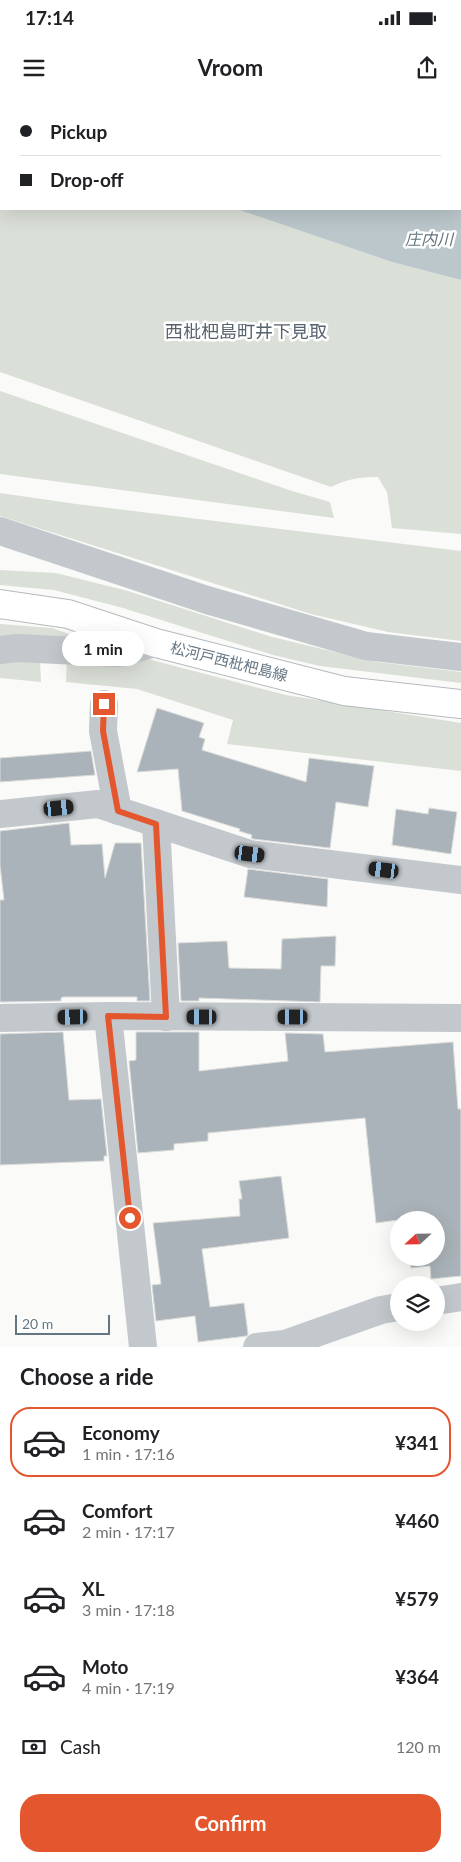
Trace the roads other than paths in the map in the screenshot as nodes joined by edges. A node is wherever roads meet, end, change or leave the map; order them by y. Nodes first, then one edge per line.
1 (0, 531) edge
2 (0, 550) edge
3 (71, 554) junction
4 (0, 604) edge
5 (156, 643) junction
6 (0, 650) edge
7 (461, 657) edge
8 (104, 704) dead end
9 (461, 704) edge
10 (118, 811) junction
11 (0, 814) edge
12 (156, 824) junction
13 (461, 880) edge
14 (108, 1016) junction
15 (166, 1017) junction
16 (0, 1018) edge
17 (461, 1018) edge
18 (461, 1297) edge
19 (445, 1300) edge
20 (390, 1308) edge
21 (143, 1347) edge
22 (256, 1347) edge

1 - 3 street
2 - 3 street
3 - 7 street
4 - 5 main road, 松河戸西枇杷島線
5 - 6 street
5 - 9 main road, 松河戸西枇杷島線
8 - 10 street
10 - 11 street
10 - 12 street
12 - 13 street
12 - 15 street
14 - 15 street
14 - 16 street
14 - 21 street
15 - 17 street
18 - 19 street
20 - 22 street

